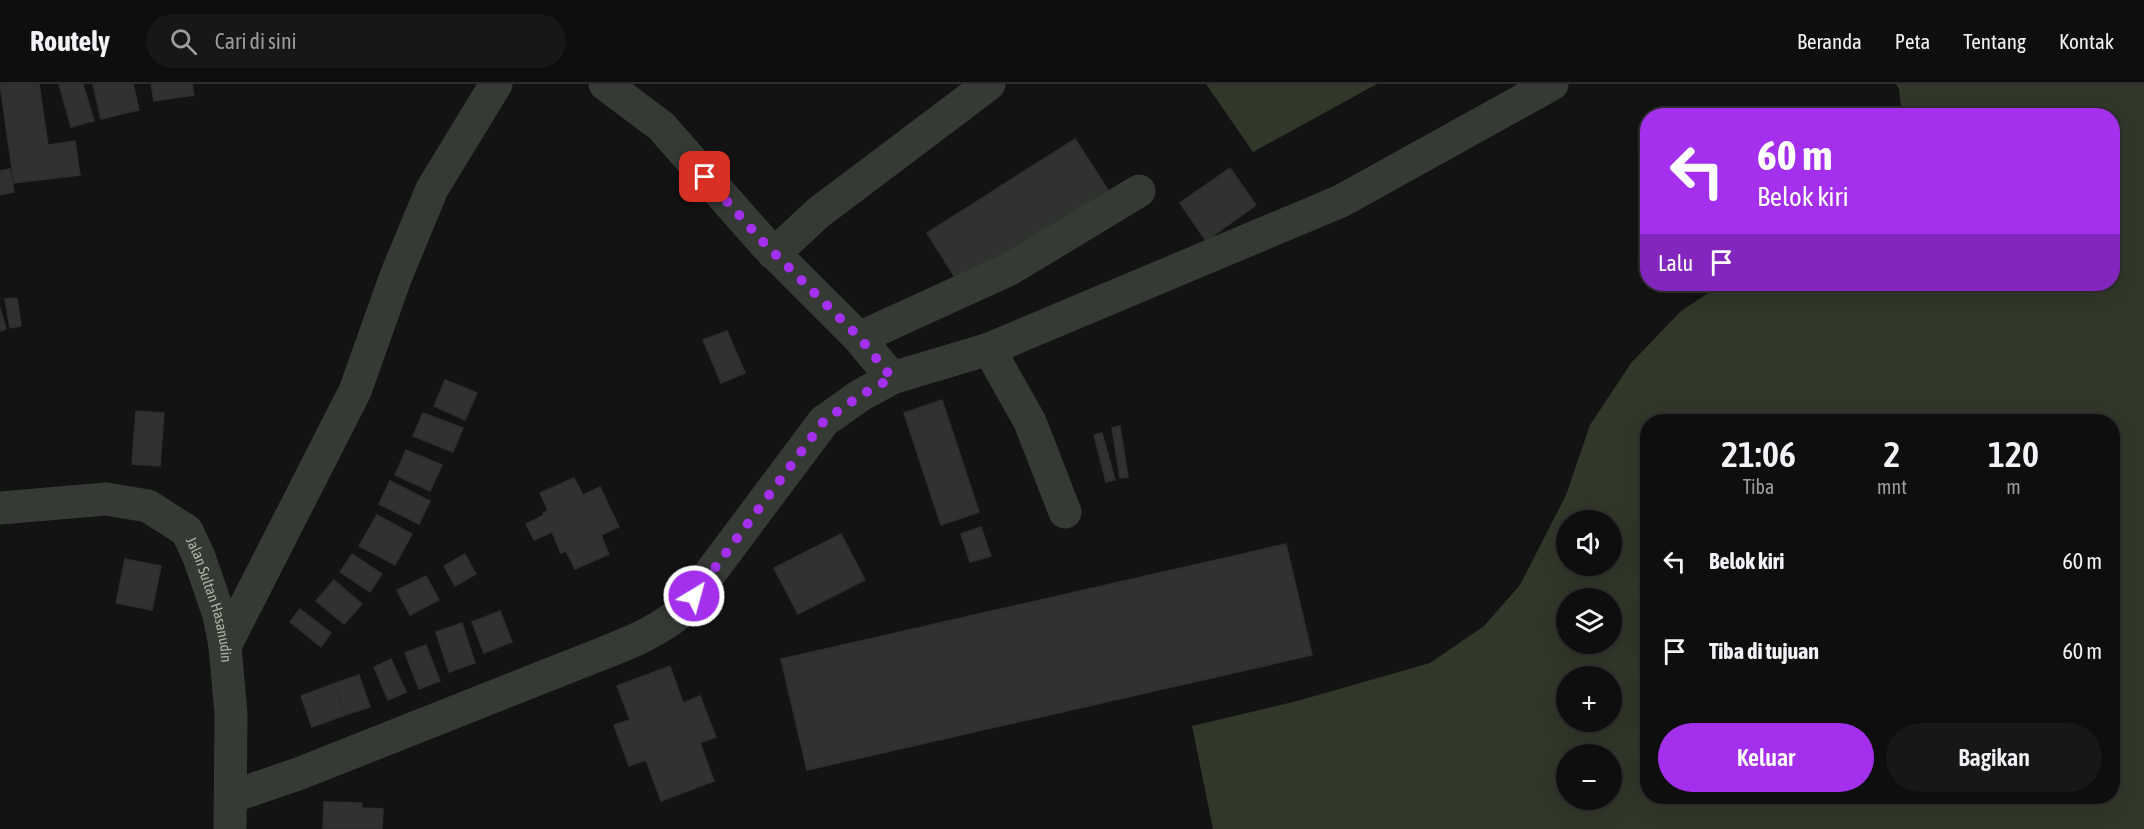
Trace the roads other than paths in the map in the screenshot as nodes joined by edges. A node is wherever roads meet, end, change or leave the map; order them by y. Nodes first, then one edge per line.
1 (496, 84) edge
2 (605, 84) edge
3 (989, 84) edge
4 (1552, 84) edge
5 (1139, 191) dead end
6 (774, 254) junction
7 (860, 338) junction
8 (989, 349) junction
9 (892, 378) junction
10 (0, 508) edge
11 (1065, 512) dead end
12 (225, 646) junction
13 (231, 797) junction
14 (230, 829) edge

1 - 12 street
2 - 6 street
3 - 6 street
4 - 8 street
5 - 7 street
6 - 7 street
7 - 9 street
8 - 9 street
8 - 11 street
9 - 13 street
10 - 12 street, Jalan Sultan Hasanudin
12 - 13 street, Jalan Sultan Hasanudin
13 - 14 street, Jalan Sultan Hasanudin

